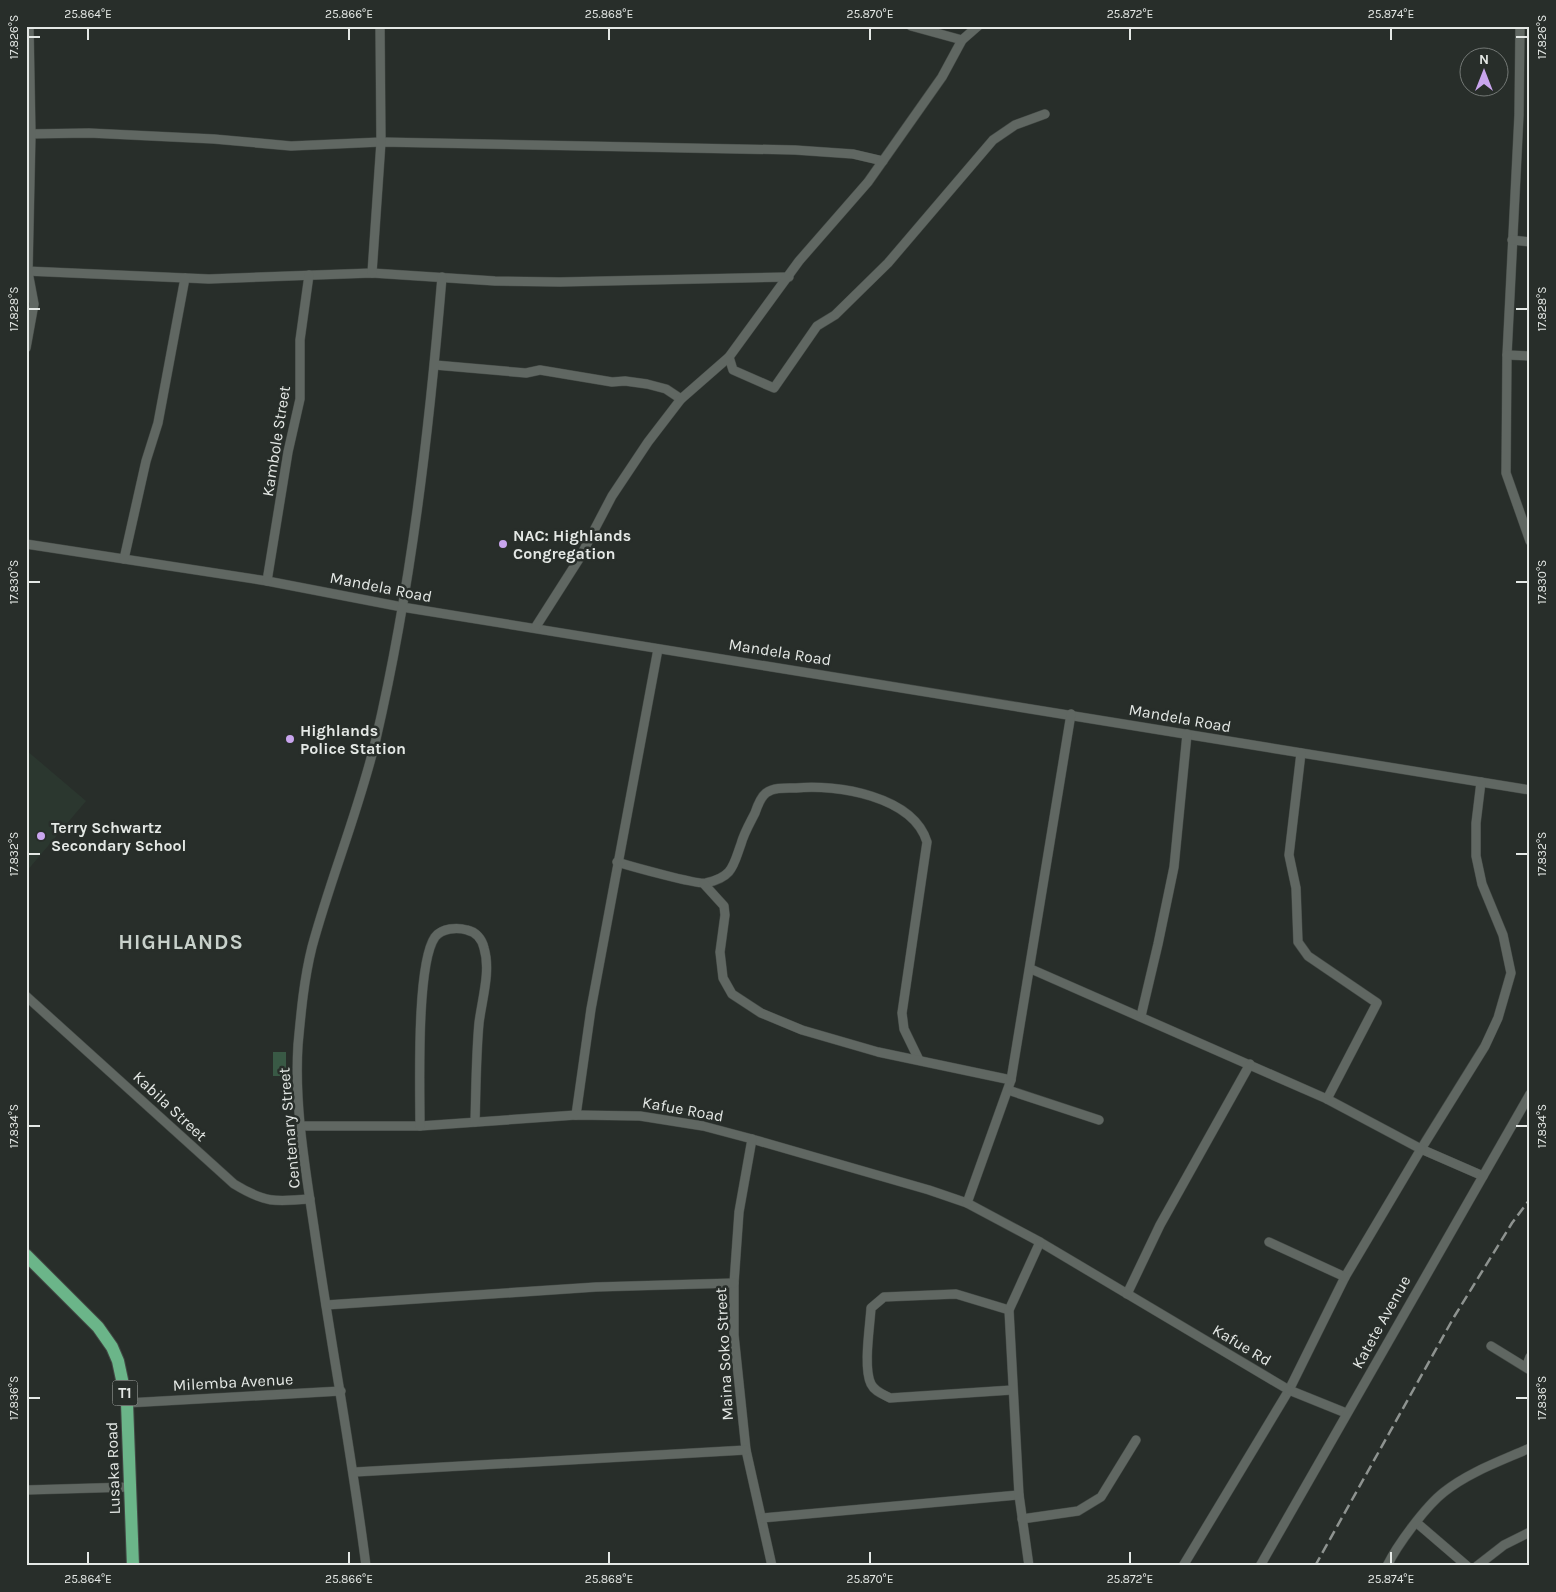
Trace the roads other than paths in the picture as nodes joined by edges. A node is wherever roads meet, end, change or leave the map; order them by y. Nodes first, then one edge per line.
1 (29, 26) edge
2 (380, 26) edge
3 (912, 26) edge
4 (978, 26) edge
5 (1520, 26) edge
6 (962, 40) junction
7 (1045, 114) dead end
8 (28, 134) edge
9 (381, 142) junction
10 (883, 161) junction
11 (1512, 240) junction
12 (1530, 242) edge
13 (27, 272) edge
14 (372, 273) junction
15 (309, 275) junction
16 (442, 277) junction
17 (789, 277) junction
18 (186, 278) junction
19 (26, 348) edge
20 (1506, 355) junction
21 (730, 356) junction
22 (1530, 356) edge
23 (435, 365) junction
24 (681, 399) junction
25 (1530, 541) edge
26 (26, 544) edge
27 (124, 559) junction
28 (267, 582) junction
29 (402, 607) junction
30 (535, 628) junction
31 (658, 648) junction
32 (1071, 714) junction
33 (1187, 734) junction
34 (1301, 753) junction
35 (1481, 782) junction
36 (1530, 790) edge
37 (617, 862) junction
38 (704, 884) junction
39 (1031, 969) junction
40 (26, 996) edge
41 (1141, 1016) junction
42 (919, 1060) junction
43 (1250, 1064) junction
44 (1011, 1080) junction
45 (1008, 1090) junction
46 (1530, 1094) edge
47 (1327, 1099) junction
48 (576, 1115) junction
49 (1099, 1120) dead end
50 (476, 1122) junction
51 (302, 1126) junction
52 (420, 1126) junction
53 (752, 1138) junction
54 (1422, 1149) junction
55 (1483, 1176) junction
56 (310, 1199) junction
57 (967, 1203) junction
58 (1040, 1242) junction
59 (1269, 1242) dead end
60 (26, 1255) edge
61 (1346, 1278) junction
62 (734, 1283) junction
63 (1128, 1294) junction
64 (326, 1304) junction
65 (1009, 1310) junction
66 (1491, 1346) dead end
67 (1530, 1356) edge
68 (1528, 1369) edge
69 (1012, 1390) junction
70 (1288, 1390) junction
71 (341, 1391) junction
72 (127, 1403) junction
73 (1346, 1413) junction
74 (1136, 1440) dead end
75 (1530, 1448) edge
76 (746, 1450) junction
77 (354, 1472) junction
78 (130, 1487) junction
79 (26, 1490) edge
80 (1019, 1495) junction
81 (762, 1518) junction
82 (1022, 1519) junction
83 (1417, 1523) junction
84 (1530, 1532) edge
85 (133, 1566) edge
86 (366, 1566) edge
87 (772, 1566) edge
88 (1030, 1566) edge
89 (1183, 1566) edge
90 (1260, 1566) edge
91 (1387, 1566) edge
92 (1467, 1566) edge
93 (1477, 1566) edge

1 - 8 street
2 - 9 street
3 - 6 street
4 - 6 street
5 - 11 street
6 - 10 street
7 - 21 street
8 - 9 street
8 - 13 street
9 - 10 street
9 - 14 street
10 - 17 street
11 - 12 street
11 - 20 street
13 - 18 street
13 - 19 street
14 - 15 street
14 - 16 street
15 - 18 street
15 - 28 street, Kambole Street
16 - 17 street
16 - 23 street, Centenary Street
17 - 21 street
18 - 27 street
20 - 22 street
20 - 25 street
21 - 24 street
23 - 24 street
23 - 29 street, Centenary Street
24 - 30 street
26 - 27 street, Mandela Road
27 - 28 street, Mandela Road
28 - 29 street, Mandela Road
29 - 30 street, Mandela Road
29 - 51 street, Centenary Street
30 - 31 street, Mandela Road
31 - 32 street, Mandela Road
31 - 37 street
32 - 33 street, Mandela Road
32 - 39 street
33 - 34 street, Mandela Road
33 - 41 street
34 - 35 street, Mandela Road
34 - 47 street
35 - 36 street, Mandela Road
35 - 54 street
37 - 38 street
37 - 48 street
38 - 42 street
38 - 42 street
39 - 41 street
39 - 44 street
40 - 56 street, Kabila Street
41 - 43 street
42 - 44 street
43 - 47 street
43 - 63 street
44 - 45 street
45 - 49 street
45 - 57 street
46 - 55 street, Katete Avenue
47 - 54 street
48 - 50 street, Kafue Road
48 - 53 street, Kafue Road
50 - 52 street, Kafue Road
50 - 52 street
51 - 52 street, Kafue Road
51 - 56 street, Centenary Street
53 - 57 street, Kafue Road
53 - 62 street, Maina Soko Street
54 - 55 street
54 - 61 street
55 - 73 street, Katete Avenue
56 - 64 street, Centenary Street
57 - 58 street, Kafue Road
58 - 63 street, Kafue Rd
58 - 65 street
59 - 61 street
60 - 72 highway, Lusaka Road / T1
61 - 70 street
62 - 64 street
62 - 76 street, Maina Soko Street
63 - 70 street, Kafue Rd
64 - 71 street, Centenary Street
65 - 69 street
65 - 69 street
66 - 68 street
67 - 68 street
69 - 80 street
70 - 73 street, Kafue Rd
70 - 89 street
71 - 72 street, Milemba Avenue
71 - 77 street, Centenary Street
72 - 78 highway, Lusaka Road / T1
73 - 90 street, Katete Avenue
74 - 82 street
75 - 83 street
76 - 77 street
76 - 81 street, Maina Soko Street
77 - 86 street, Centenary Street
78 - 79 street
78 - 85 highway, Lusaka Road / T1
80 - 81 street
80 - 82 street
81 - 87 street, Maina Soko Street
82 - 88 street
83 - 91 street
83 - 92 street
84 - 93 street

